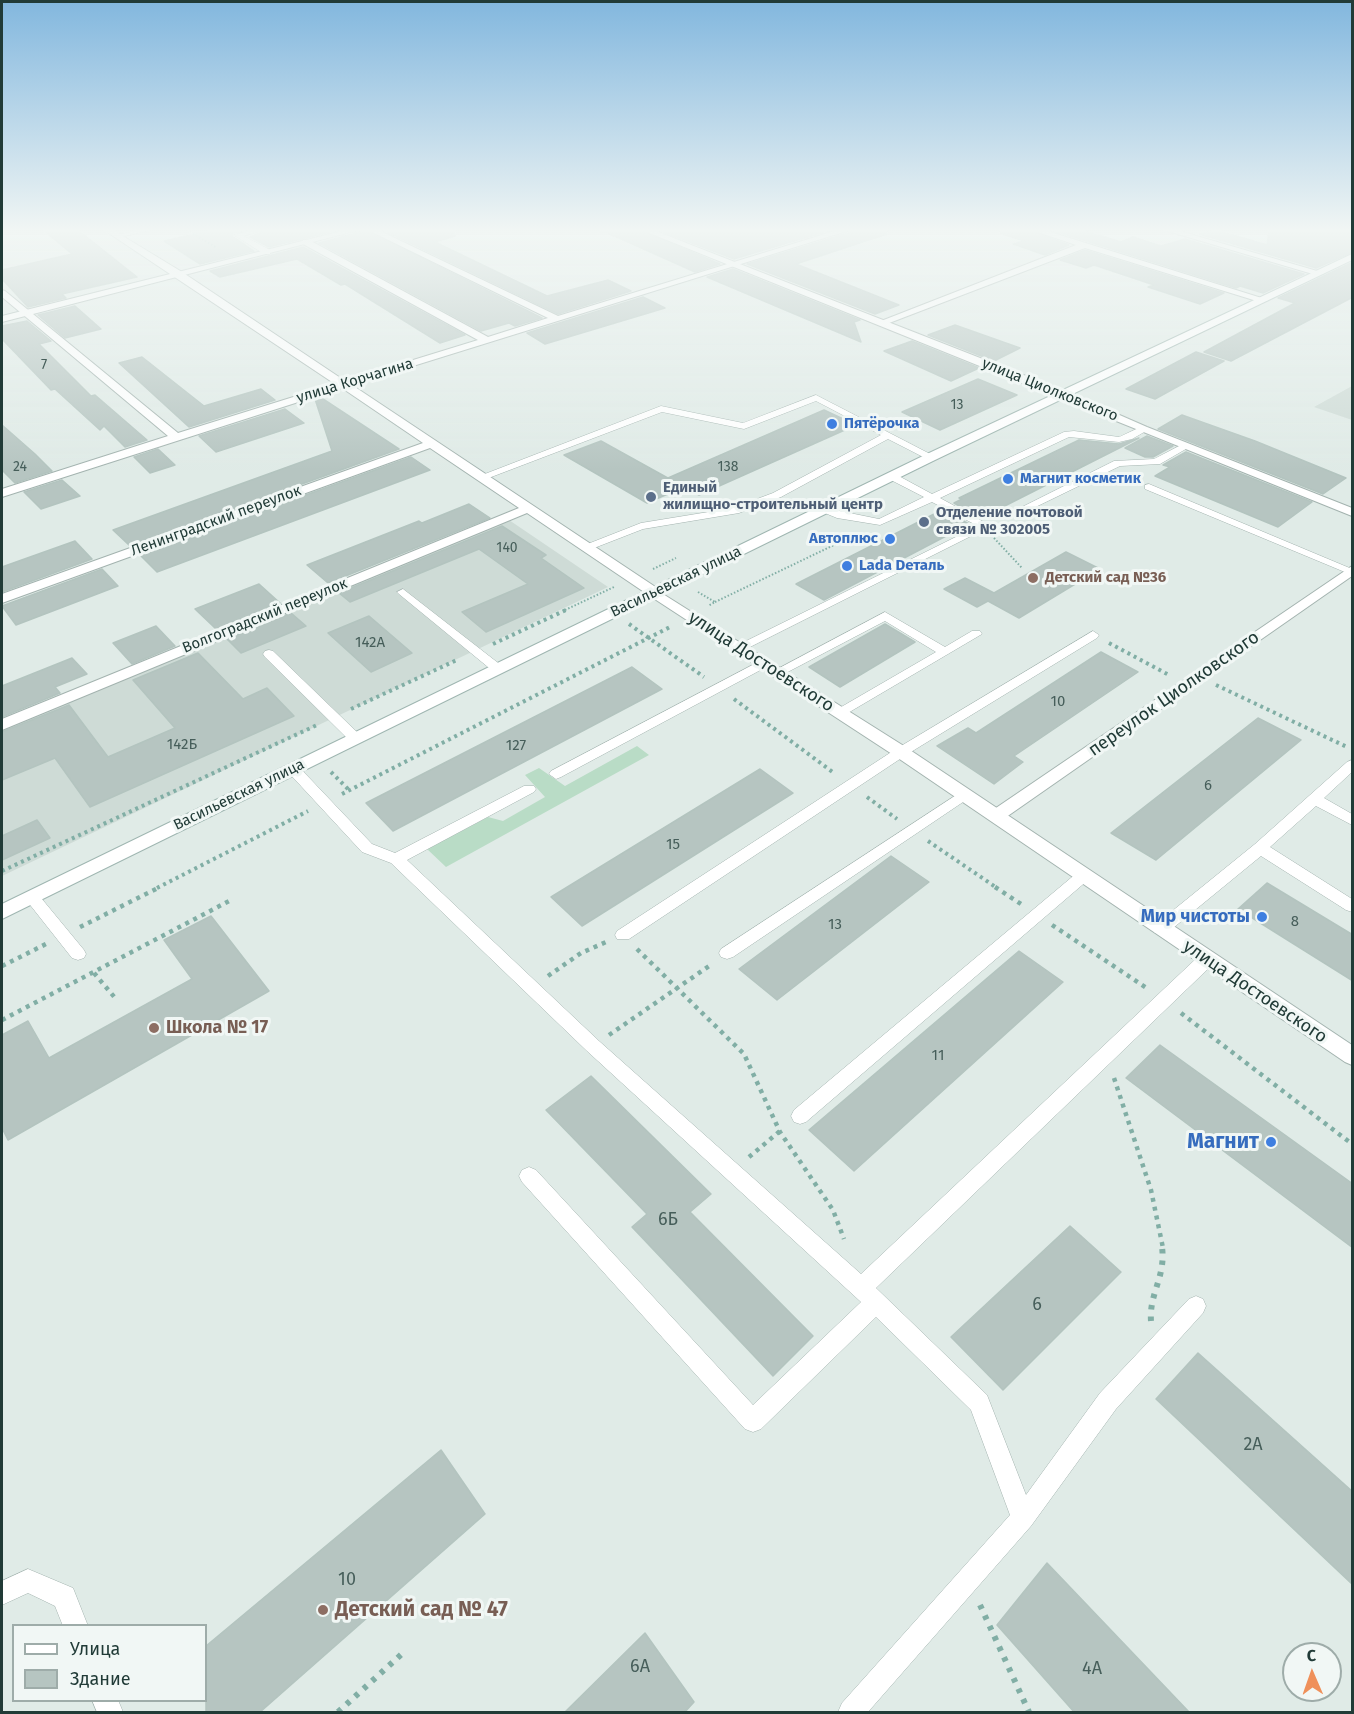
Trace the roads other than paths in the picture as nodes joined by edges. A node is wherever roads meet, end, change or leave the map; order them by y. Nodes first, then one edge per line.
1 (23, 310) edge
2 (38, 310) edge
3 (232, 310) edge
4 (431, 310) edge
5 (538, 310) edge
6 (586, 310) edge
7 (848, 310) edge
8 (915, 310) edge
9 (1242, 310) edge
10 (26, 313) junction
11 (2, 319) edge
12 (557, 319) junction
13 (881, 323) junction
14 (488, 341) junction
15 (342, 385) junction
16 (1063, 394) junction
17 (1143, 429) junction
18 (888, 435) junction
19 (176, 437) junction
20 (430, 444) junction
21 (1186, 446) junction
22 (931, 457) junction
23 (891, 476) junction
24 (482, 477) junction
25 (1149, 487) dead end
26 (2, 491) edge
27 (933, 498) junction
28 (529, 507) junction
29 (824, 509) junction
30 (1353, 512) edge
31 (1013, 514) dead end
32 (589, 547) junction
33 (1352, 571) edge
34 (403, 592) dead end
35 (655, 593) junction
36 (2, 599) edge
37 (976, 634) dead end
38 (1093, 635) road end
39 (740, 647) junction
40 (945, 652) junction
41 (269, 654) dead end
42 (771, 667) junction
43 (498, 669) junction
44 (840, 713) junction
45 (2, 725) edge
46 (356, 739) junction
47 (900, 753) junction
48 (1353, 765) edge
49 (293, 769) junction
50 (556, 774) dead end
51 (530, 789) dead end
52 (964, 795) junction
53 (1315, 799) junction
54 (996, 816) junction
55 (1353, 820) edge
56 (1260, 848) junction
57 (396, 859) junction
58 (1083, 876) junction
59 (32, 897) junction
60 (1353, 906) edge
61 (2, 912) edge
62 (1161, 929) junction
63 (623, 935) road end
64 (727, 953) road end
65 (78, 954) road end
66 (1206, 960) junction
67 (1353, 1056) edge
68 (800, 1116) road end
69 (528, 1176) dead end
70 (868, 1295) junction
71 (1196, 1306) dead end
72 (1023, 1518) junction
73 (2, 1593) edge
74 (74, 1624) edge
75 (851, 1713) edge

1 - 10 street
2 - 10 street
3 - 15 street, улица Достоевского
4 - 14 street
5 - 12 street
6 - 12 street, улица Корчагина
7 - 13 street, улица Циолковского
8 - 13 street
9 - 16 street, Васильевская улица
10 - 11 street
10 - 19 street
12 - 14 street, улица Корчагина
13 - 16 street, улица Циолковского
14 - 15 street, улица Корчагина
15 - 19 street, улица Корчагина
15 - 20 street, улица Достоевского
16 - 17 street, улица Циолковского
16 - 22 street, Васильевская улица
17 - 21 street, улица Циолковского
17 - 27 lane
18 - 22 lane
18 - 24 lane
18 - 32 lane
19 - 26 street, улица Корчагина
20 - 24 street, улица Достоевского
20 - 36 street, Ленинградский переулок
21 - 30 street, улица Циолковского
21 - 31 lane
22 - 23 street, Васильевская улица
23 - 27 lane
23 - 29 street, Васильевская улица
24 - 28 street, улица Достоевского
25 - 33 lane
27 - 29 lane
27 - 39 lane
28 - 32 street, улица Достоевского
28 - 45 street, Волгоградский переулок
29 - 35 street, Васильевская улица
32 - 35 street, улица Достоевского
33 - 54 street, переулок Циолковского
34 - 43 lane
35 - 39 street, улица Достоевского
35 - 43 street, Васильевская улица
37 - 40 lane
38 - 47 lane
39 - 42 street, улица Достоевского
40 - 42 lane
40 - 44 lane
41 - 46 lane
42 - 44 street, улица Достоевского
42 - 50 lane
43 - 46 street, Васильевская улица
44 - 47 street, улица Достоевского
46 - 49 street, Васильевская улица
47 - 52 street, улица Достоевского
47 - 63 lane
48 - 53 lane
49 - 57 lane
49 - 59 street, Васильевская улица
51 - 57 lane
52 - 54 street, улица Достоевского
52 - 64 lane
53 - 55 lane
53 - 56 lane
54 - 58 street, улица Достоевского
56 - 60 lane
56 - 62 lane
57 - 70 lane
58 - 62 street, улица Достоевского
58 - 68 lane
59 - 61 street, Васильевская улица
59 - 65 lane
62 - 66 street, улица Достоевского
66 - 67 street, улица Достоевского
66 - 70 lane
69 - 70 lane
70 - 72 lane
71 - 72 lane
72 - 75 lane
73 - 74 lane

